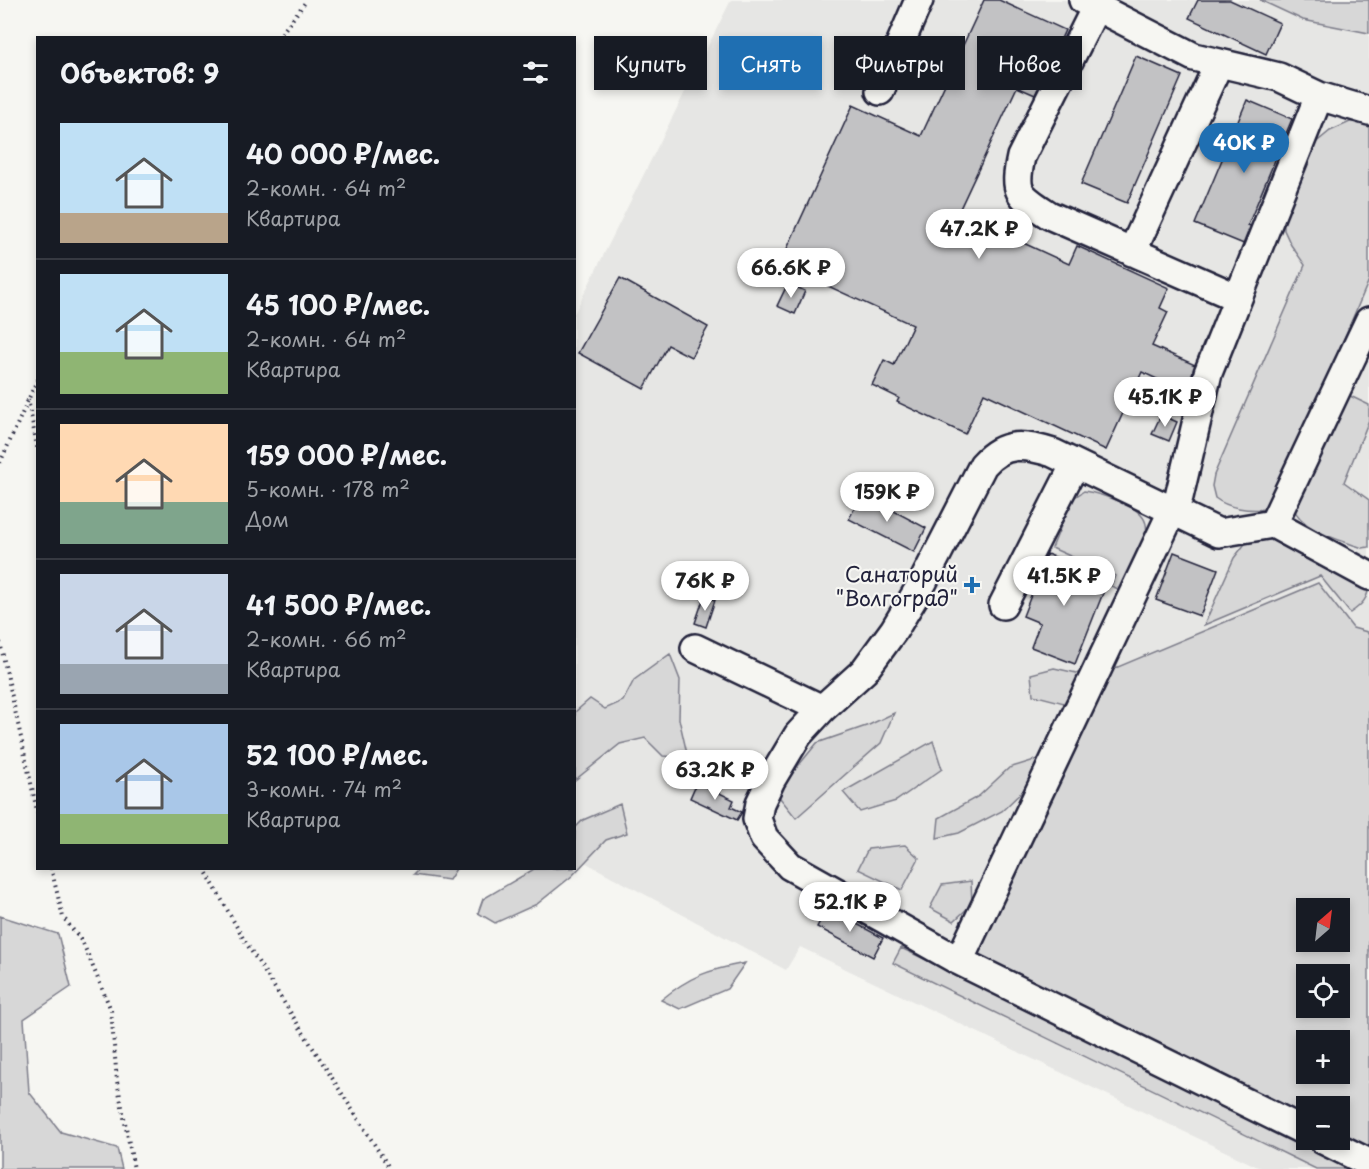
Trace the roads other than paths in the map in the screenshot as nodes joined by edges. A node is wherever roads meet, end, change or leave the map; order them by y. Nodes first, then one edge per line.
1 (919, 0) edge
2 (1089, 3) edge
3 (1219, 63) junction
4 (880, 91) dead end
5 (1319, 96) junction
6 (1369, 111) edge
7 (1132, 252) junction
8 (1238, 298) junction
9 (1369, 321) edge
10 (1075, 464) junction
11 (1172, 512) junction
12 (1273, 524) junction
13 (1369, 576) edge
14 (1003, 605) dead end
15 (695, 648) dead end
16 (822, 709) junction
17 (959, 961) junction
18 (1296, 1127) edge
19 (1344, 1150) edge
20 (1369, 1162) edge

1 - 4 street
2 - 3 street
2 - 7 street
3 - 5 street
3 - 7 street
5 - 6 street
5 - 8 street
7 - 8 street
8 - 11 street
9 - 12 street
10 - 11 street
10 - 14 street
10 - 16 street
11 - 12 street
11 - 17 street
12 - 13 street
15 - 16 street
16 - 17 street
17 - 18 street
19 - 20 street

